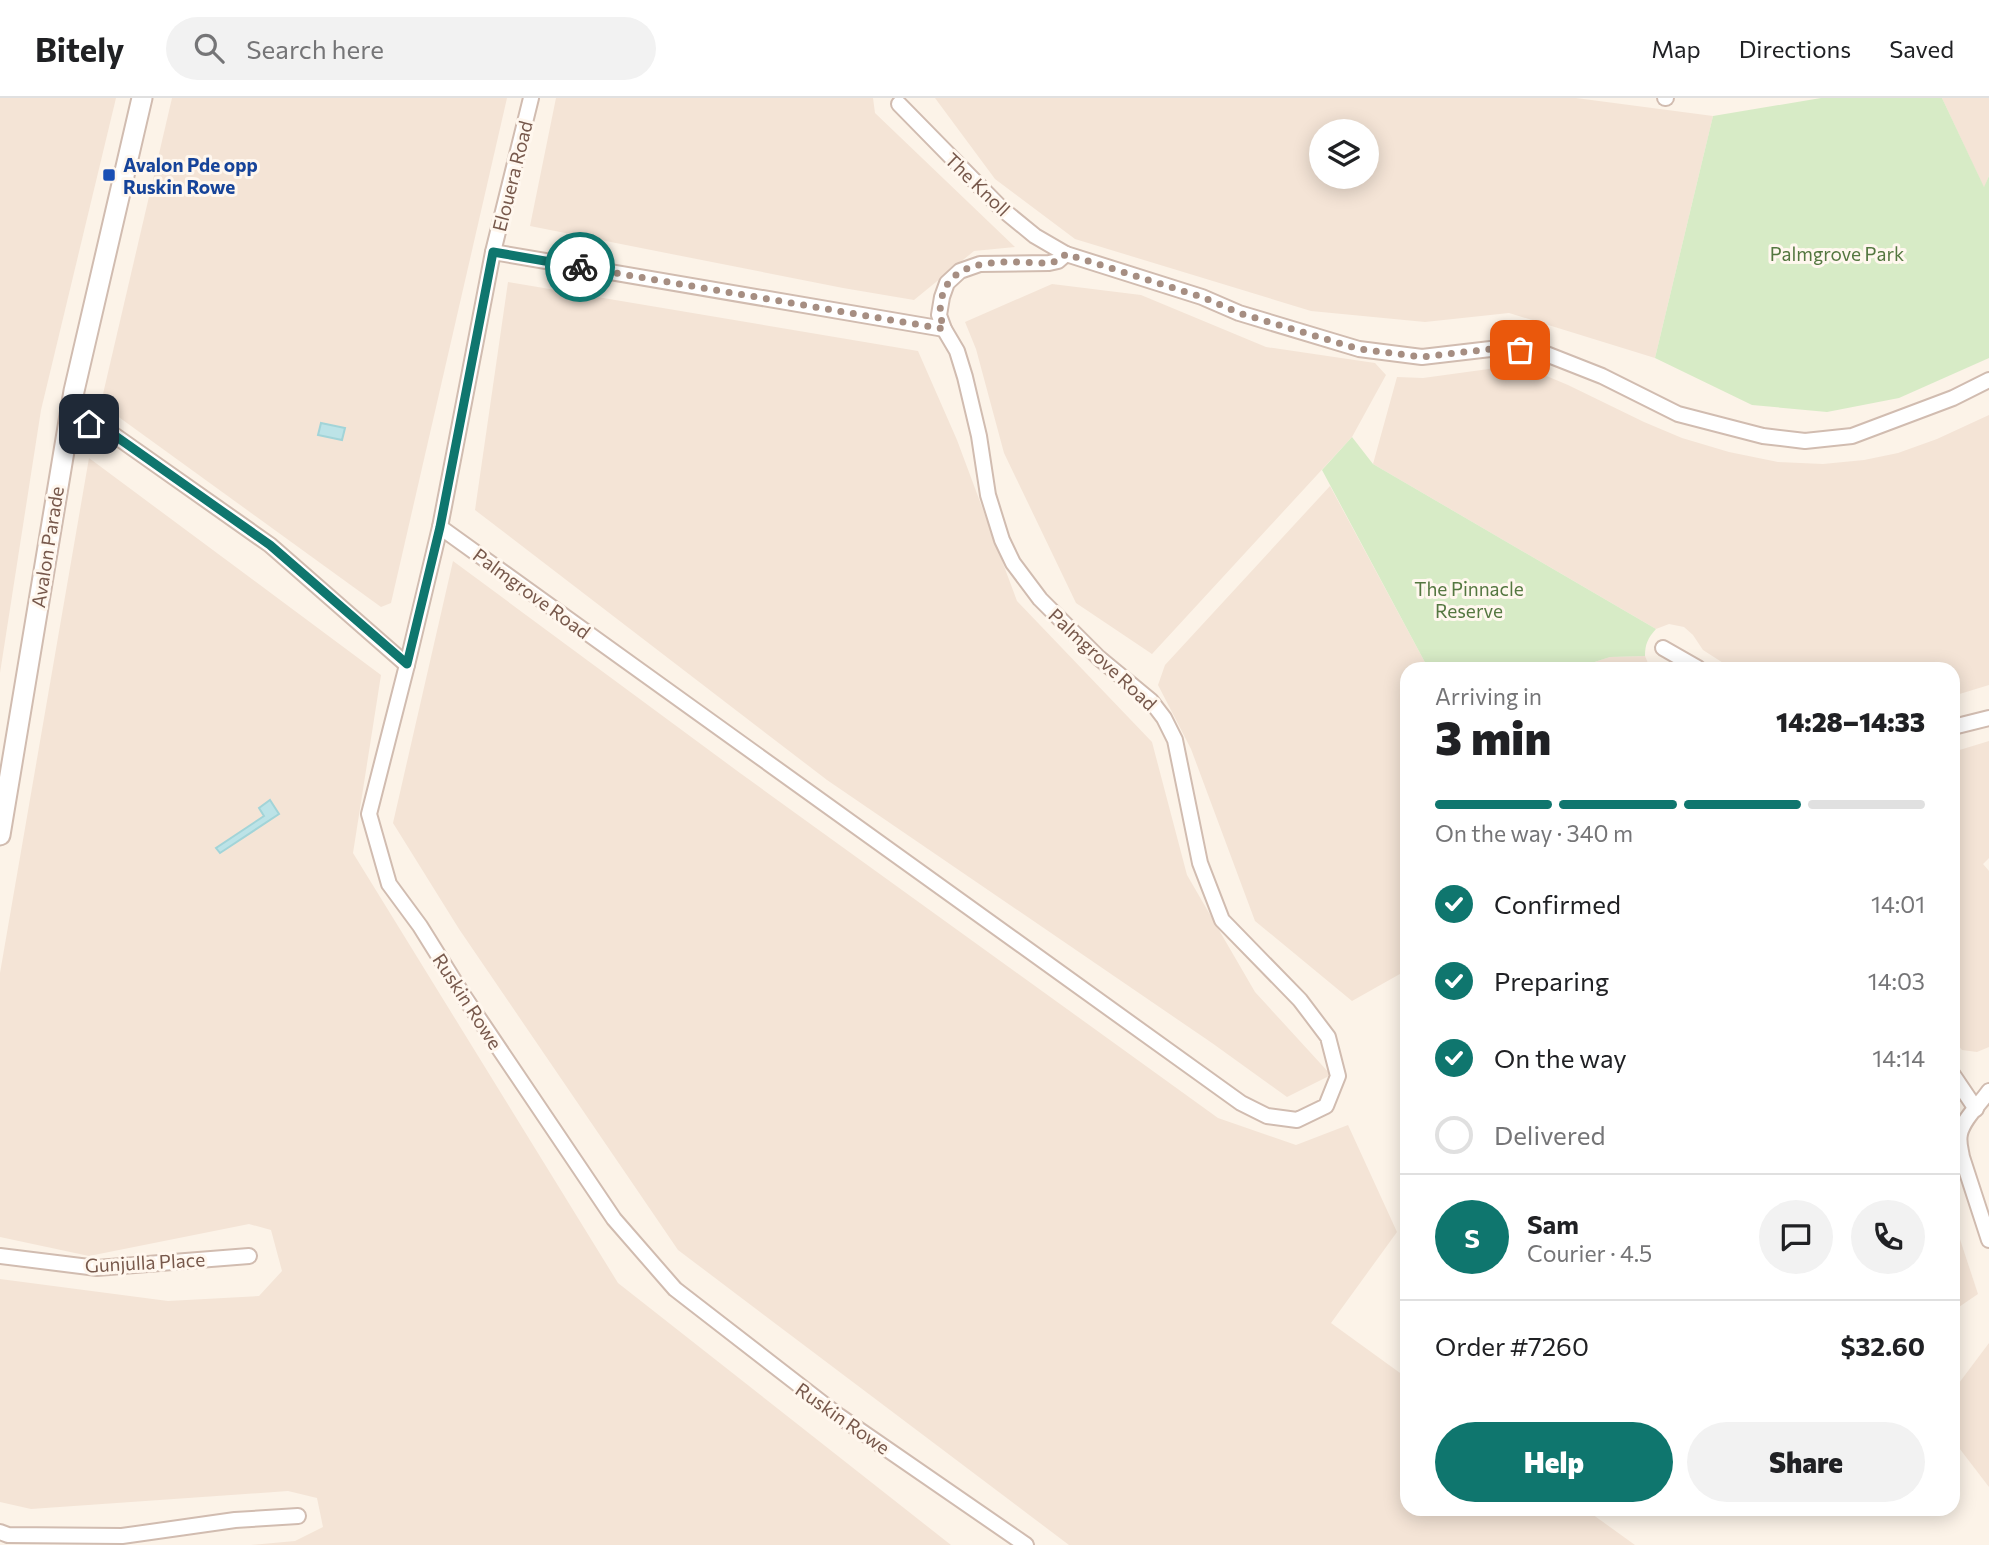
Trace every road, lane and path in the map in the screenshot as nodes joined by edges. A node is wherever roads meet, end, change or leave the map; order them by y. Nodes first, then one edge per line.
1 (142, 98) edge
2 (531, 98) edge
3 (899, 104) dead end
4 (493, 252) junction
5 (1066, 254) junction
6 (944, 329) junction
7 (1989, 380) edge
8 (68, 419) junction
9 (440, 527) junction
10 (1663, 648) dead end
11 (1688, 662) edge
12 (407, 664) junction
13 (1989, 718) edge
14 (1960, 725) edge
15 (0, 835) edge
16 (1960, 1085) edge
17 (1989, 1091) edge
18 (1976, 1109) junction
19 (1989, 1240) edge
20 (0, 1256) edge
21 (249, 1256) dead end
22 (298, 1516) dead end
23 (0, 1532) edge
24 (1026, 1545) edge

1 - 8 street, Avalon Parade
2 - 4 street, Elouera Road
3 - 5 street, The Knoll
4 - 6 street
4 - 9 street, Elouera Road
5 - 6 street, Palmgrove Road
5 - 7 street
6 - 9 street, Palmgrove Road
8 - 12 street
8 - 15 street, Avalon Parade
9 - 12 street, Elouera Road
10 - 11 street
12 - 24 street, Ruskin Rowe
13 - 14 street
16 - 18 street
17 - 18 street
18 - 19 street
20 - 21 street, Gunjulla Place
22 - 23 street

